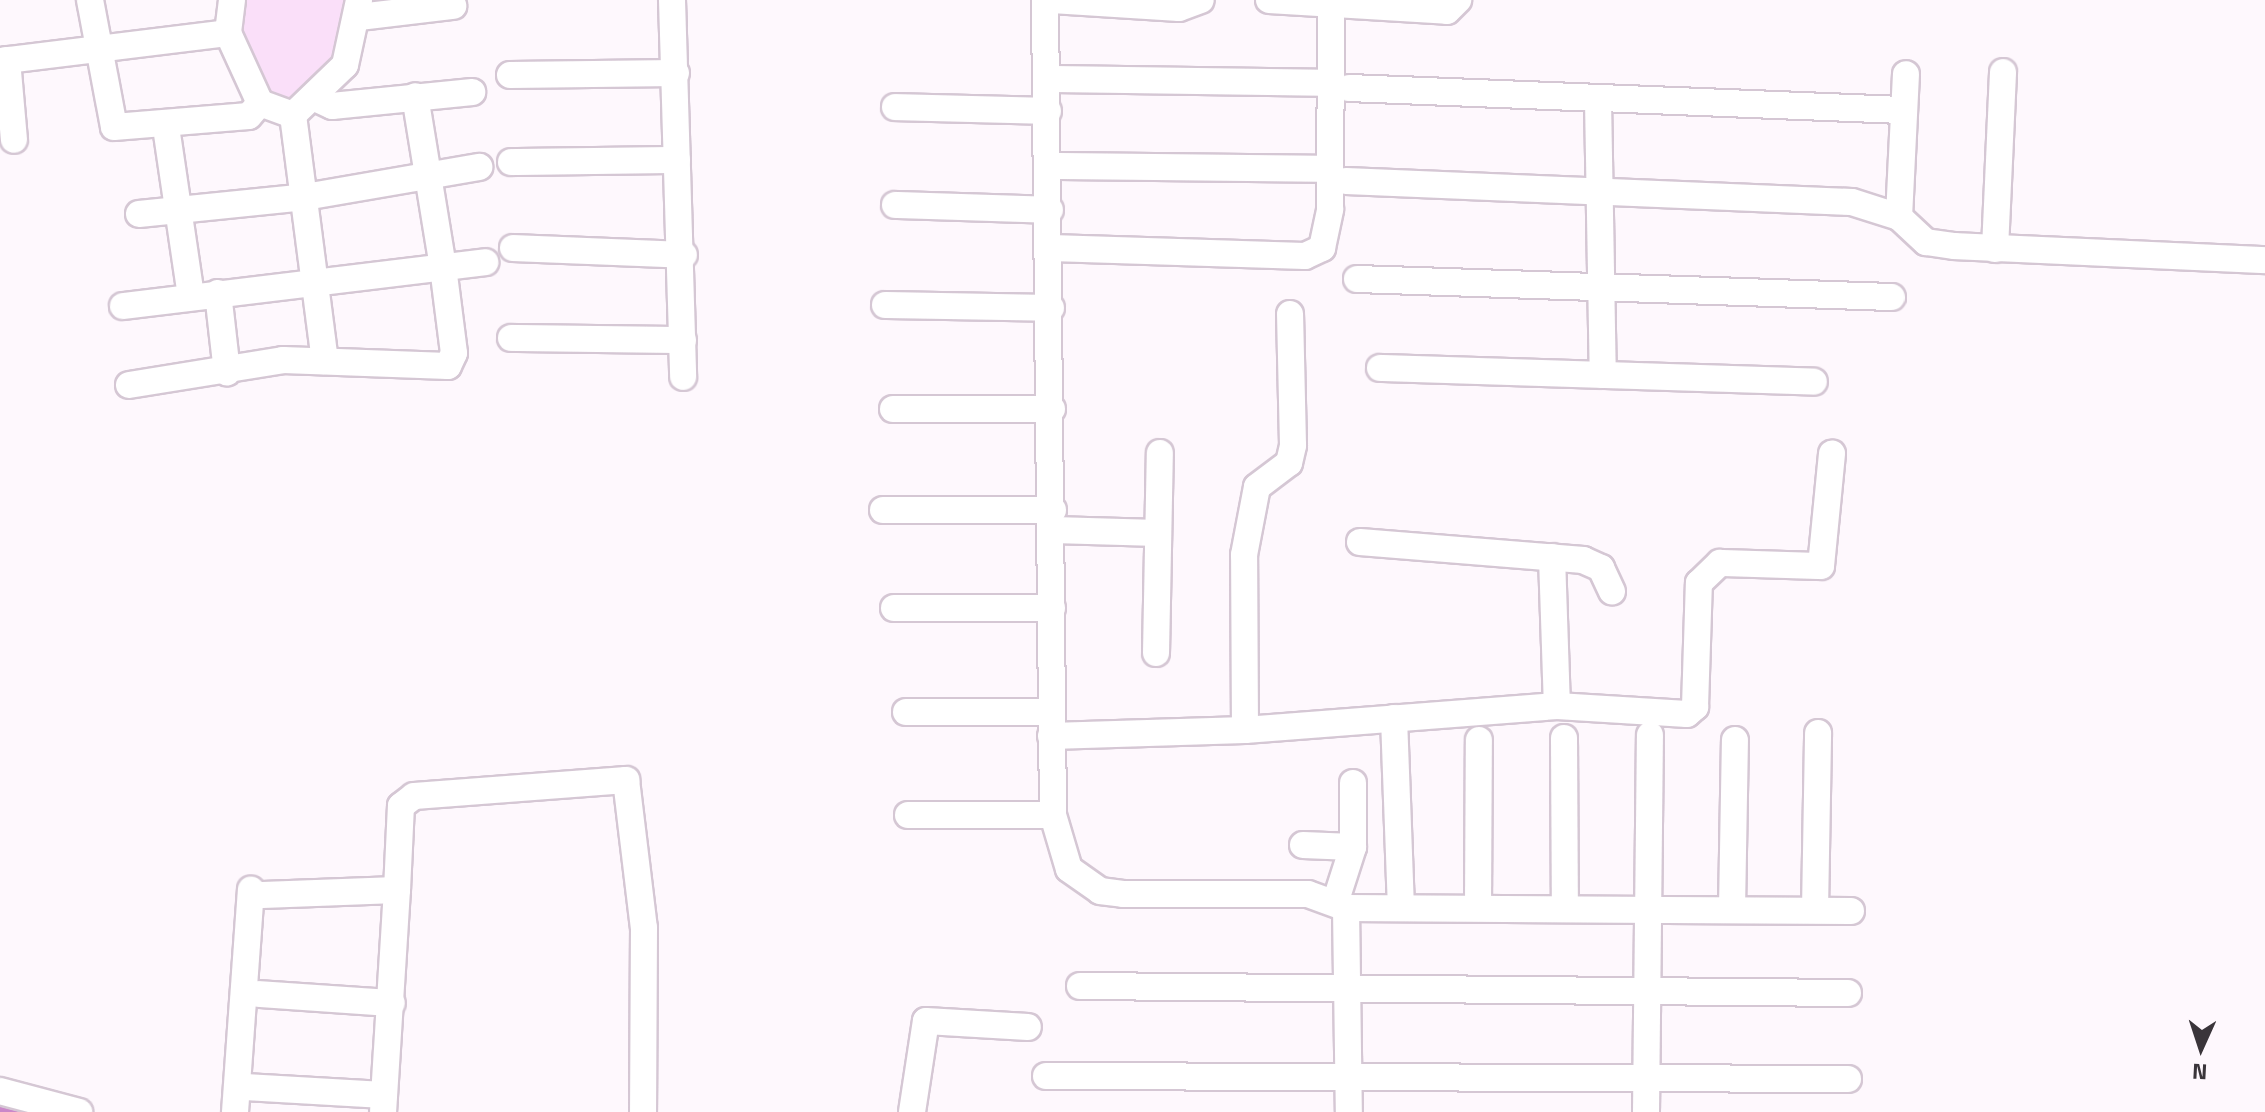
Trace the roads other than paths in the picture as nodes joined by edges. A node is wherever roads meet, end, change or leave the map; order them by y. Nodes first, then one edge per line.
1 (90, 0) edge
2 (232, 0) edge
3 (672, 0) edge
4 (1045, 0) edge
5 (1052, 0) edge
6 (1201, 0) edge
7 (1269, 0) edge
8 (1458, 0) edge
9 (1331, 2) edge
10 (453, 6) dead end
11 (359, 8) edge
12 (228, 33) junction
13 (97, 48) junction
14 (4, 60) edge
15 (2003, 72) dead end
16 (676, 73) junction
17 (1906, 74) dead end
18 (510, 75) dead end
19 (1049, 79) junction
20 (1338, 86) junction
21 (472, 92) dead end
22 (415, 96) junction
23 (315, 98) junction
24 (1598, 100) junction
25 (260, 103) junction
26 (895, 107) dead end
27 (1902, 110) junction
28 (1048, 111) junction
29 (293, 115) junction
30 (166, 127) junction
31 (14, 140) dead end
32 (677, 160) junction
33 (511, 162) dead end
34 (1050, 166) junction
35 (479, 167) dead end
36 (1338, 175) junction
37 (430, 178) junction
38 (1600, 192) junction
39 (305, 197) junction
40 (895, 205) dead end
41 (1050, 210) junction
42 (178, 212) junction
43 (139, 214) dead end
44 (1899, 217) junction
45 (513, 248) dead end
46 (1051, 248) junction
47 (1995, 249) junction
48 (684, 255) junction
49 (2262, 257) edge
50 (485, 262) dead end
51 (443, 267) junction
52 (1357, 279) dead end
53 (314, 282) junction
54 (1600, 284) junction
55 (218, 293) junction
56 (191, 297) junction
57 (1892, 297) dead end
58 (885, 305) dead end
59 (123, 306) dead end
60 (1051, 308) junction
61 (1290, 314) dead end
62 (511, 338) dead end
63 (683, 340) junction
64 (325, 361) junction
65 (1380, 368) dead end
66 (227, 372) junction
67 (1603, 375) junction
68 (683, 377) dead end
69 (1814, 382) dead end
70 (129, 385) dead end
71 (893, 409) dead end
72 (1052, 409) junction
73 (1160, 453) dead end
74 (1832, 454) dead end
75 (883, 510) dead end
76 (1053, 520) junction
77 (1158, 533) junction
78 (1360, 542) dead end
79 (1552, 557) junction
80 (1612, 592) dead end
81 (894, 608) dead end
82 (1052, 608) junction
83 (1156, 653) dead end
84 (1557, 706) junction
85 (906, 712) dead end
86 (1394, 718) junction
87 (1052, 724) junction
88 (1245, 730) junction
89 (1818, 733) dead end
90 (1650, 735) dead end
91 (1564, 738) dead end
92 (1479, 740) dead end
93 (1735, 740) dead end
94 (1353, 783) dead end
95 (908, 815) dead end
96 (1053, 815) junction
97 (1303, 845) dead end
98 (1353, 847) junction
99 (397, 890) junction
100 (1341, 904) junction
101 (1401, 906) junction
102 (1478, 906) junction
103 (1565, 906) junction
104 (1648, 906) junction
105 (1732, 909) junction
106 (1815, 910) junction
107 (1851, 911) dead end
108 (1080, 986) dead end
109 (1350, 989) junction
110 (1647, 993) junction
111 (1848, 993) dead end
112 (259, 994) dead end
113 (392, 1003) junction
114 (1028, 1027) dead end
115 (1046, 1076) dead end
116 (1350, 1077) junction
117 (1646, 1078) junction
118 (1848, 1079) dead end
119 (245, 1087) dead end
120 (0, 1091) edge
121 (383, 1103) edge
122 (79, 1112) edge
123 (235, 1112) edge
124 (643, 1112) edge
125 (912, 1112) edge
126 (1349, 1112) edge
127 (1646, 1112) edge

1 - 13 street
2 - 12 street
3 - 16 street
4 - 19 street
5 - 6 street
7 - 9 street
8 - 9 street
9 - 20 street
10 - 11 street
11 - 23 street
12 - 13 street
12 - 25 street
13 - 14 street
13 - 30 street
14 - 31 street
15 - 47 street
16 - 18 street
16 - 32 street
17 - 27 street
19 - 20 street
19 - 28 street
20 - 24 street
20 - 36 street
21 - 22 street
22 - 23 street
22 - 37 street
23 - 29 street
24 - 27 street
24 - 38 street
25 - 29 street
25 - 30 street
26 - 28 street
27 - 44 street
28 - 34 street
29 - 39 street
30 - 42 street
32 - 33 street
32 - 48 street
34 - 36 street
34 - 41 street
35 - 37 street
36 - 38 street
36 - 46 street
37 - 39 street
37 - 51 street
38 - 44 street
38 - 54 street
39 - 42 street
39 - 53 street
40 - 41 street
41 - 46 street
42 - 43 street
42 - 56 street
44 - 47 street
45 - 48 street
46 - 60 street
47 - 49 street
48 - 63 street
50 - 51 street
51 - 53 street
51 - 64 street
52 - 54 street
53 - 55 street
53 - 64 street
54 - 57 street
54 - 67 street
55 - 56 street
55 - 66 street
56 - 59 street
58 - 60 street
60 - 72 street
61 - 88 street
62 - 63 street
63 - 68 street
64 - 66 street
65 - 67 street
66 - 70 street
67 - 69 street
71 - 72 street
72 - 76 street
73 - 77 street
74 - 84 street
75 - 76 street
76 - 77 street
76 - 82 street
77 - 83 street
78 - 79 street
79 - 80 street
79 - 84 street
81 - 82 street
82 - 87 street
84 - 86 street
85 - 87 street
86 - 88 street
86 - 101 street
87 - 88 street
87 - 96 street
89 - 106 street
90 - 104 street
91 - 103 street
92 - 102 street
93 - 105 street
94 - 98 street
95 - 96 street
96 - 100 street
97 - 98 street
98 - 100 street
99 - 113 street
99 - 123 street
99 - 124 street
100 - 101 street
100 - 109 street
101 - 102 street
102 - 103 street
103 - 104 street
104 - 105 street
104 - 110 street
105 - 106 street
106 - 107 street
108 - 109 street
109 - 110 street
109 - 116 street
110 - 111 street
110 - 117 street
112 - 113 street
113 - 121 street
114 - 125 street
115 - 116 street
116 - 117 street
116 - 126 street
117 - 118 street
117 - 127 street
119 - 121 street
120 - 122 street

